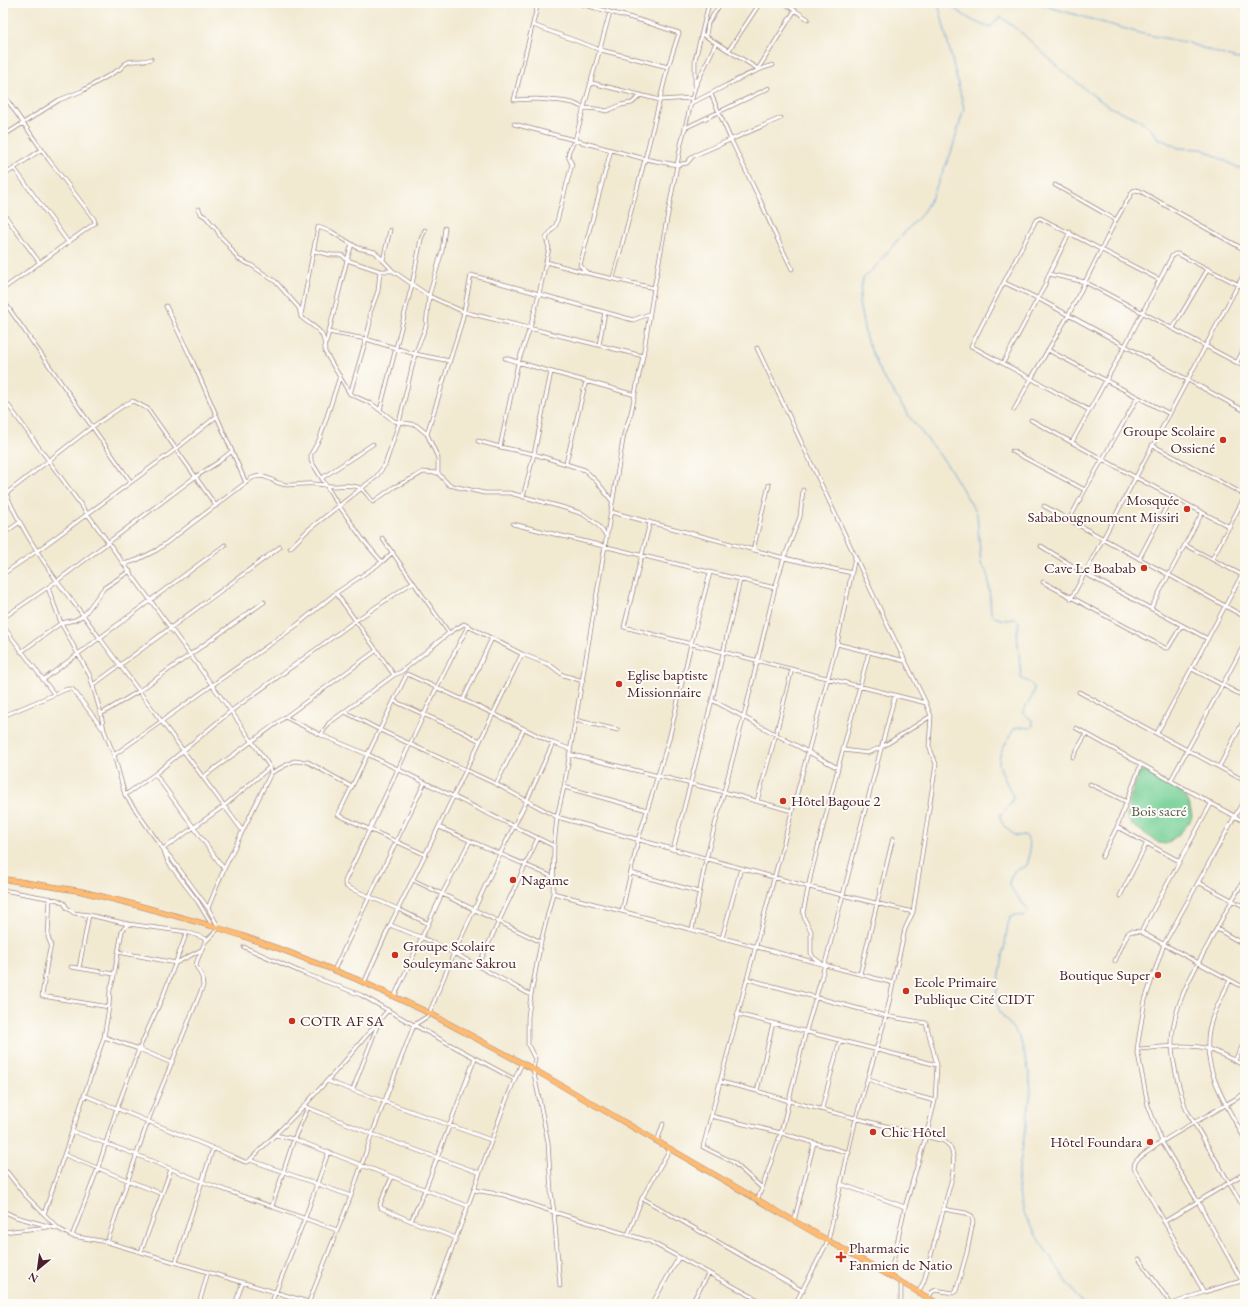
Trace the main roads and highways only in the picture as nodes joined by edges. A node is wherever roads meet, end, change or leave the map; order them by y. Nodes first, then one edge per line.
1 (3, 879) edge
2 (939, 1304) edge

1 - 2 main road

